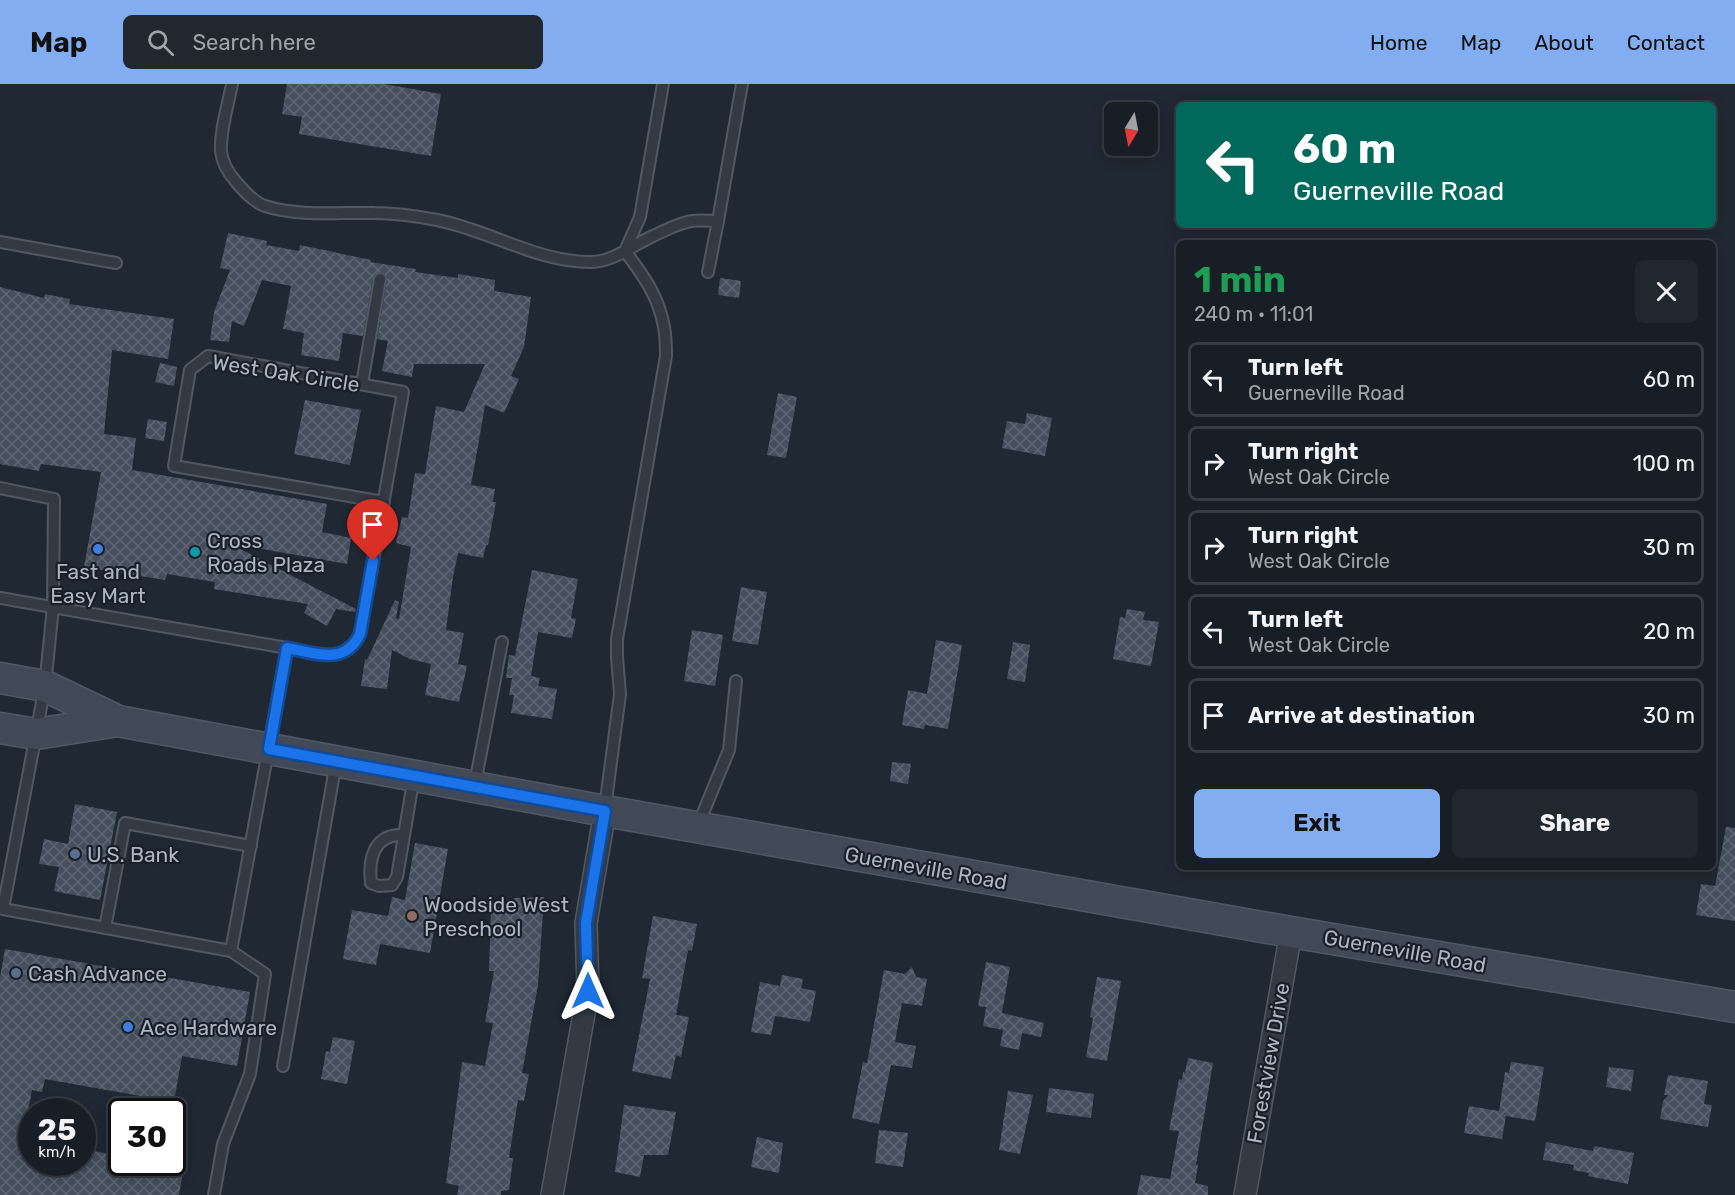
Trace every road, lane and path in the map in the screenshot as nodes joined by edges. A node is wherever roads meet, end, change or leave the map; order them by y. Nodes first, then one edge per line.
1 (232, 84) edge
2 (663, 84) edge
3 (742, 84) edge
4 (718, 221) junction
5 (0, 242) edge
6 (625, 251) junction
7 (116, 263) dead end
8 (708, 272) dead end
9 (380, 279) dead end
10 (362, 384) junction
11 (0, 488) edge
12 (384, 502) junction
13 (0, 598) edge
14 (53, 608) junction
15 (502, 642) dead end
16 (287, 648) junction
17 (0, 678) edge
18 (736, 681) dead end
19 (45, 686) junction
20 (118, 721) junction
21 (0, 728) edge
22 (36, 734) junction
23 (269, 749) junction
24 (336, 761) junction
25 (414, 776) junction
26 (474, 787) junction
27 (605, 811) junction
28 (697, 828) junction
29 (404, 835) junction
30 (250, 846) junction
31 (1, 910) edge
32 (105, 928) junction
33 (1292, 932) junction
34 (231, 951) junction
35 (1735, 1007) edge
36 (283, 1066) dead end
37 (214, 1195) edge
38 (552, 1195) edge
39 (1245, 1195) edge

1 - 6 lane
2 - 6 lane
3 - 4 lane
4 - 6 lane
4 - 8 lane
5 - 7 lane
6 - 27 lane
9 - 10 lane
10 - 12 lane, West Oak Circle
10 - 12 lane, West Oak Circle
11 - 14 lane
12 - 16 lane, West Oak Circle
13 - 14 lane, West Oak Circle
14 - 16 lane, West Oak Circle
14 - 19 lane
15 - 26 lane
16 - 23 lane
17 - 19 main road, Guerneville Road
18 - 28 lane
19 - 20 main road, Guerneville Road
19 - 22 lane
20 - 22 main road, Guerneville Road
20 - 23 main road, Guerneville Road
21 - 22 main road, Guerneville Road
22 - 31 lane
23 - 24 main road, Guerneville Road
23 - 30 lane
24 - 25 main road, Guerneville Road
24 - 36 lane
25 - 26 main road, Guerneville Road
25 - 29 lane
26 - 27 main road, Guerneville Road
27 - 28 main road, Guerneville Road
27 - 38 street
28 - 33 main road, Guerneville Road
29 - 29 lane
30 - 32 lane
30 - 34 lane
31 - 32 lane
32 - 34 lane
33 - 35 main road, Guerneville Road
33 - 39 street, Forestview Drive
34 - 37 lane

